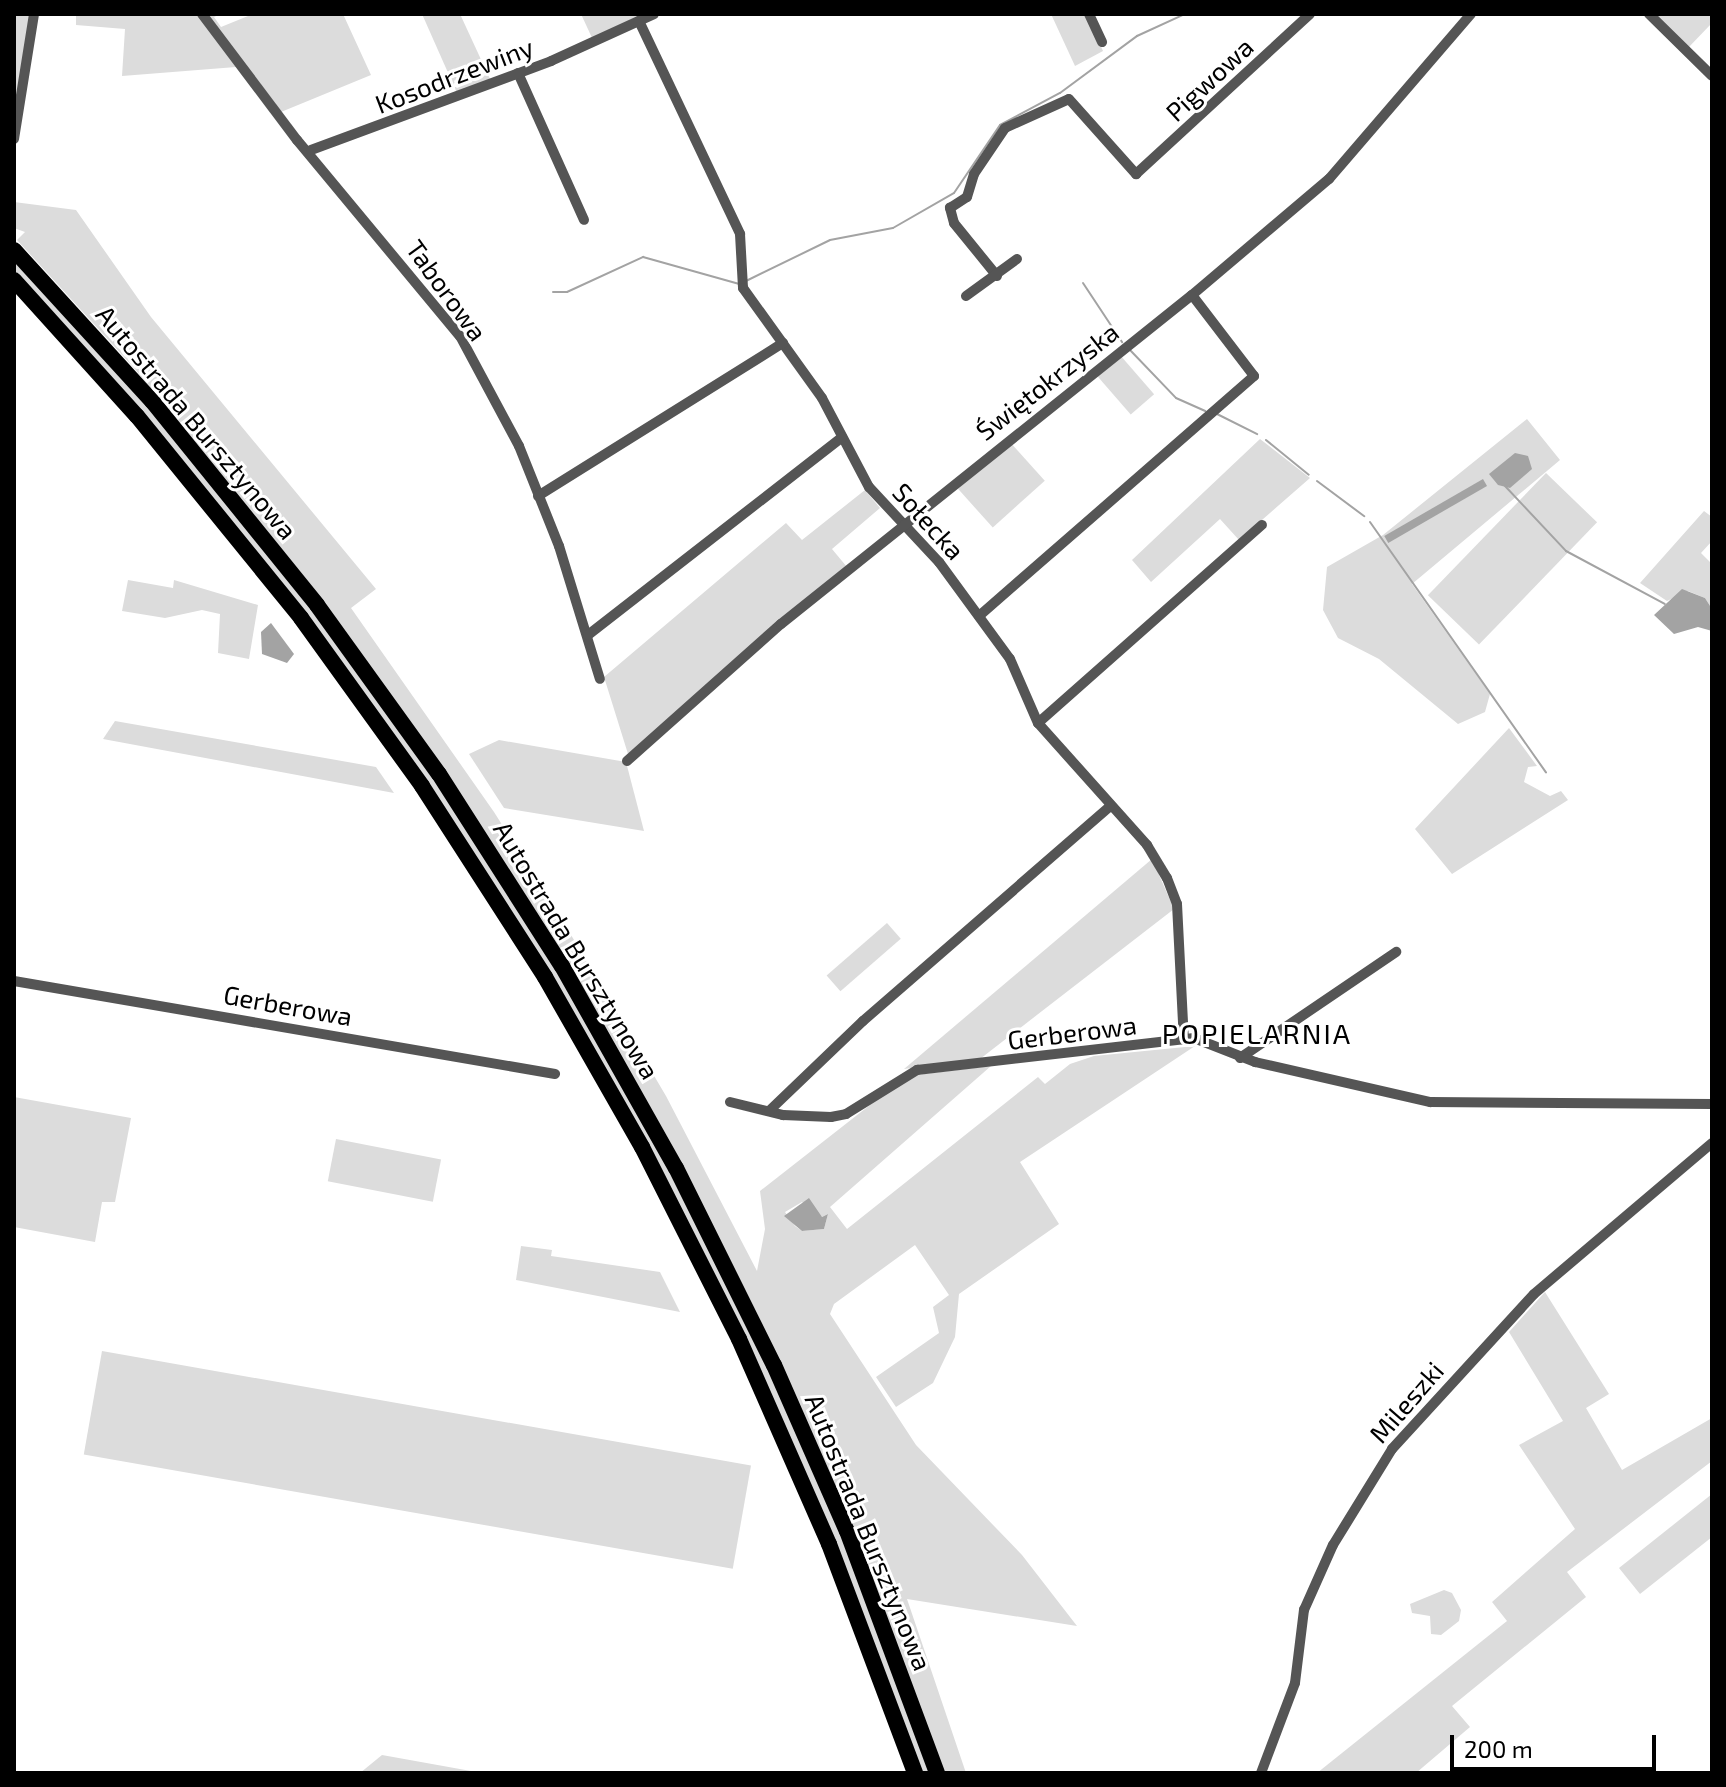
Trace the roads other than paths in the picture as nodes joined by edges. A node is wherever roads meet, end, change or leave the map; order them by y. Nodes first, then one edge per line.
1 (34, 14) edge
2 (202, 14) edge
3 (654, 14) edge
4 (1089, 14) edge
5 (1310, 14) edge
6 (1471, 14) edge
7 (1649, 14) edge
8 (639, 21) junction
9 (1102, 42) dead end
10 (518, 73) junction
11 (1712, 76) edge
12 (14, 139) edge
13 (311, 150) junction
14 (584, 220) dead end
15 (14, 250) edge
16 (1017, 259) dead end
17 (997, 276) junction
18 (14, 280) edge
19 (1192, 295) junction
20 (966, 296) dead end
21 (783, 343) junction
22 (842, 437) junction
23 (538, 496) junction
24 (1262, 525) dead end
25 (905, 527) junction
26 (979, 616) junction
27 (588, 635) junction
28 (600, 679) dead end
29 (1038, 723) junction
30 (627, 761) dead end
31 (1110, 806) junction
32 (1396, 952) dead end
33 (14, 981) edge
34 (1184, 1040) junction
35 (1240, 1058) junction
36 (555, 1074) dead end
37 (730, 1102) dead end
38 (1712, 1104) edge
39 (769, 1111) junction
40 (1712, 1143) edge
41 (915, 1773) edge
42 (937, 1773) edge
43 (1261, 1773) edge

1 - 12 street
2 - 13 street, Taborowa
3 - 8 street, Kosodrzewiny
4 - 9 street
5 - 17 street, Pigwowa
6 - 19 street, Świętokrzyska
7 - 11 street
8 - 10 street, Kosodrzewiny
8 - 21 street, Sołecka
10 - 13 street, Kosodrzewiny
10 - 14 street
13 - 23 street, Taborowa
15 - 42 highway, Autostrada Bursztynowa
16 - 17 street
17 - 20 street
18 - 41 highway, Autostrada Bursztynowa
19 - 25 street, Świętokrzyska
19 - 26 street
21 - 22 street, Sołecka
21 - 23 street
22 - 25 street, Sołecka
22 - 27 street
23 - 27 street, Taborowa
24 - 29 street
25 - 26 street, Sołecka
25 - 30 street, Świętokrzyska
26 - 29 street, Sołecka
27 - 28 street, Taborowa
29 - 31 street, Sołecka
31 - 34 street, Sołecka
31 - 39 street
32 - 35 street
33 - 36 street, Gerberowa
34 - 35 street, Gerberowa
34 - 39 street, Gerberowa
35 - 38 street, Gerberowa
37 - 39 street, Gerberowa
40 - 43 street, Mileszki

